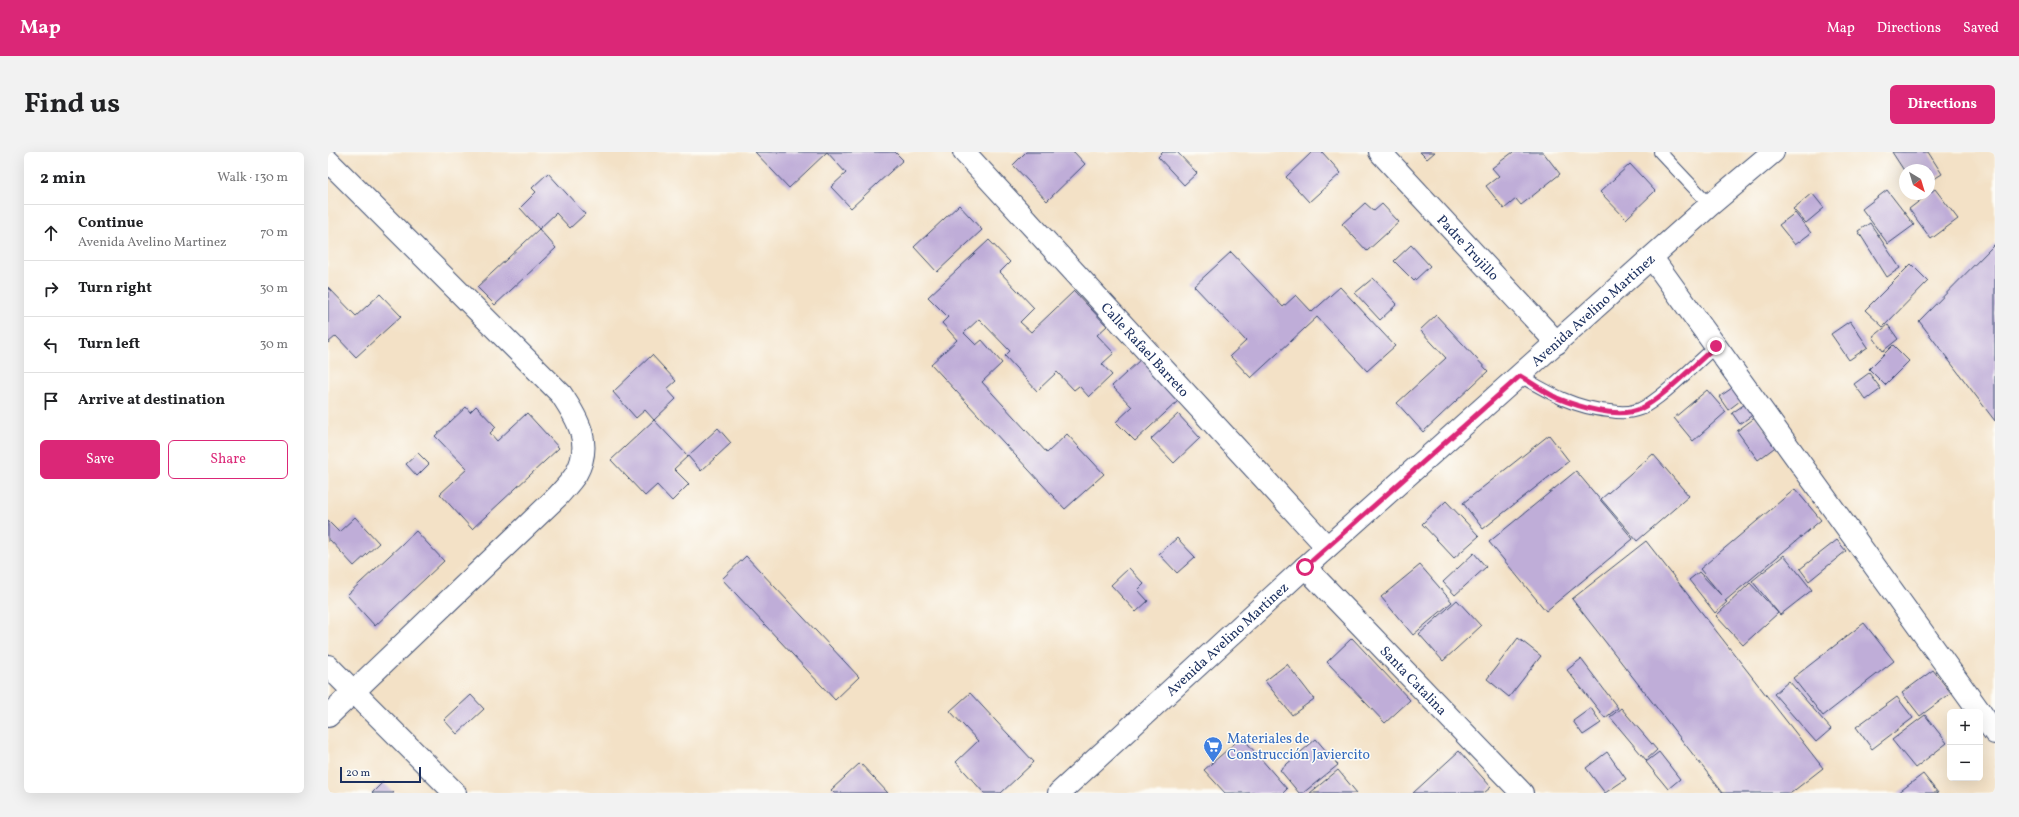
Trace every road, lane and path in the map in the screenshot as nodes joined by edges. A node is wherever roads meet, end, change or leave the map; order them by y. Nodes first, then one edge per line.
1 (964, 152) edge
2 (1380, 152) edge
3 (1660, 152) edge
4 (1773, 152) edge
5 (328, 161) edge
6 (1710, 205) junction
7 (1652, 258) junction
8 (1557, 343) junction
9 (1716, 346) junction
10 (1520, 376) junction
11 (1327, 547) junction
12 (1305, 567) junction
13 (328, 666) edge
14 (353, 691) junction
15 (1978, 709) edge
16 (328, 716) edge
17 (1983, 716) edge
18 (1995, 733) edge
19 (454, 793) edge
20 (1059, 793) edge
21 (1522, 793) edge

1 - 11 street, Calle Rafael Barreto
2 - 8 street, Padre Trujillo
3 - 6 lane
4 - 6 street, Avenida Avelino Martinez
5 - 14 street
6 - 7 street, Avenida Avelino Martinez
7 - 8 street, Avenida Avelino Martinez
7 - 9 street
8 - 10 street, Avenida Avelino Martinez
9 - 10 lane
9 - 15 street
10 - 11 street, Avenida Avelino Martinez
11 - 12 street, Avenida Avelino Martinez
12 - 20 street, Avenida Avelino Martinez
12 - 21 street, Santa Catalina
13 - 14 street
14 - 16 street
14 - 19 street
17 - 18 street

